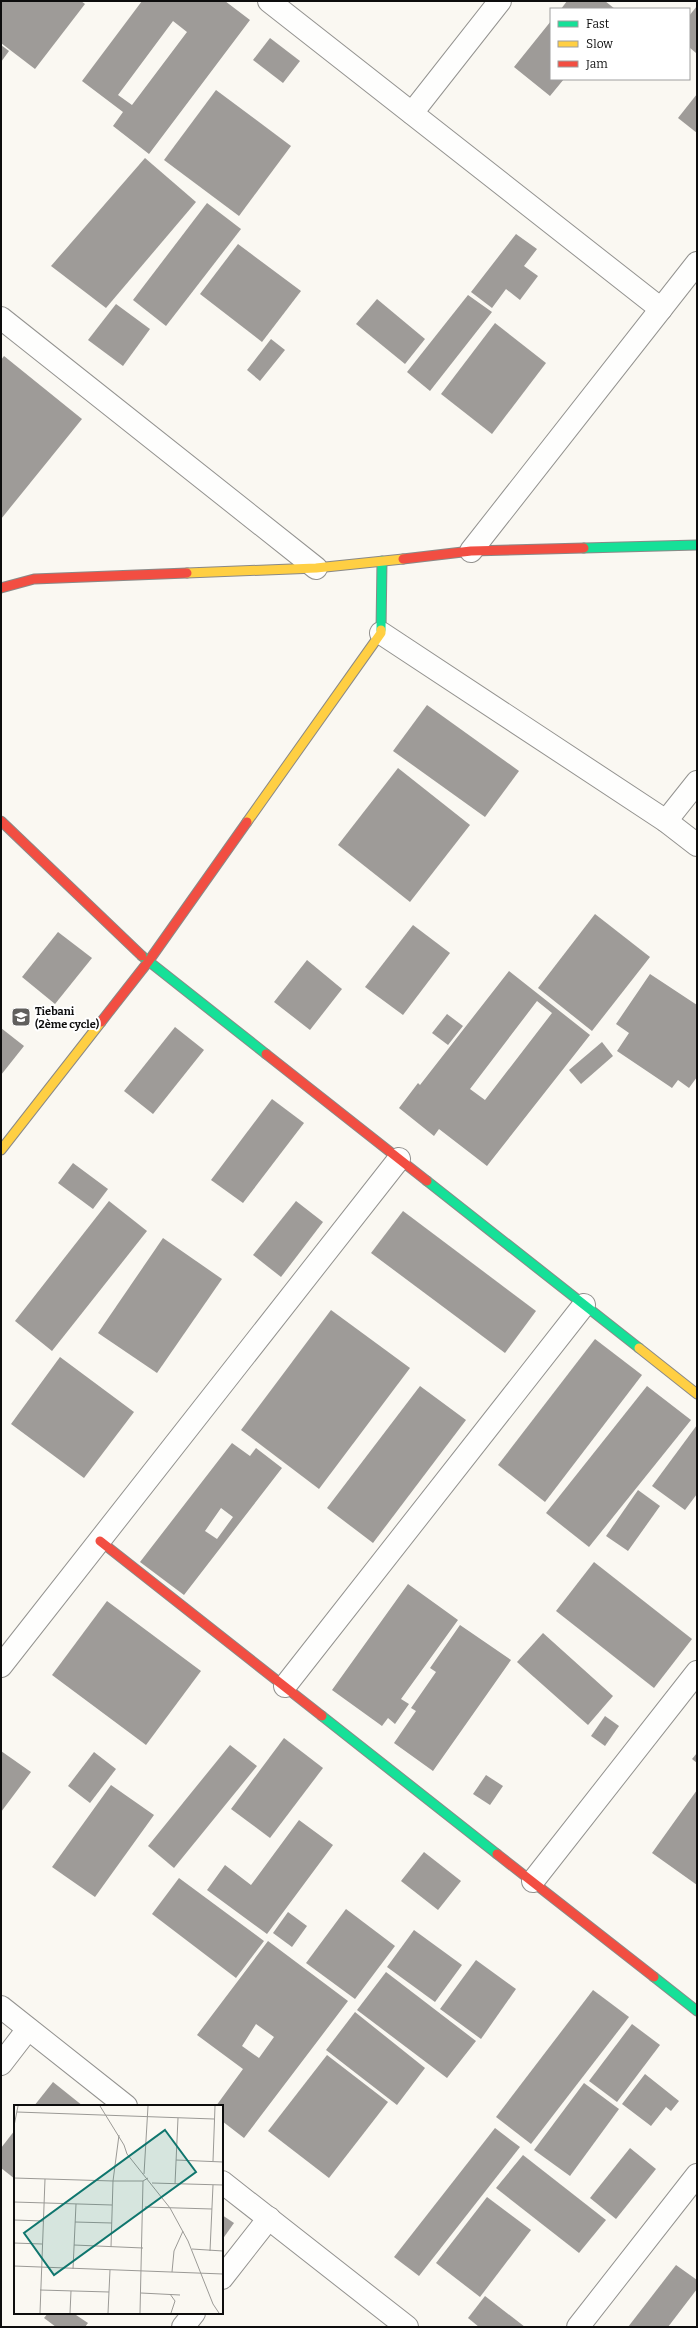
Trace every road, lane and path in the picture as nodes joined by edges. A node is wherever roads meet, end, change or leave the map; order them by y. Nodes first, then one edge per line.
1 (269, 1) edge
2 (500, 1) edge
3 (412, 113) junction
4 (697, 263) edge
5 (661, 309) junction
6 (1, 318) edge
7 (697, 545) edge
8 (471, 551) junction
9 (382, 561) junction
10 (316, 568) junction
11 (1, 588) edge
12 (381, 633) junction
13 (697, 782) edge
14 (1, 821) edge
15 (666, 821) junction
16 (697, 845) edge
17 (148, 962) junction
18 (1, 1150) edge
19 (399, 1159) junction
20 (584, 1305) junction
21 (697, 1394) edge
22 (100, 1541) junction
23 (1, 1666) edge
24 (697, 1672) edge
25 (284, 1686) junction
26 (533, 1881) junction
27 (1, 2008) edge
28 (697, 2011) edge
29 (28, 2029) junction
30 (1, 2064) edge
31 (125, 2105) edge
32 (697, 2175) edge
33 (223, 2183) edge
34 (269, 2218) junction
35 (223, 2277) edge
36 (193, 2314) edge
37 (183, 2327) edge
38 (407, 2327) edge
39 (578, 2327) edge

1 - 3 street
2 - 3 street
3 - 5 street
4 - 5 street
5 - 8 street
6 - 10 street
7 - 8 street
8 - 9 street
9 - 10 street
9 - 12 street
10 - 11 street
12 - 15 street
12 - 17 street
13 - 15 street
14 - 17 street
15 - 16 street
17 - 18 street
17 - 19 street
19 - 20 street
19 - 22 street
20 - 21 street
20 - 25 street
22 - 23 street
22 - 25 street
24 - 26 street
25 - 26 street
26 - 28 street
27 - 29 street
29 - 30 street
29 - 31 street
32 - 39 street
33 - 34 street
34 - 35 street
34 - 38 street
36 - 37 street

